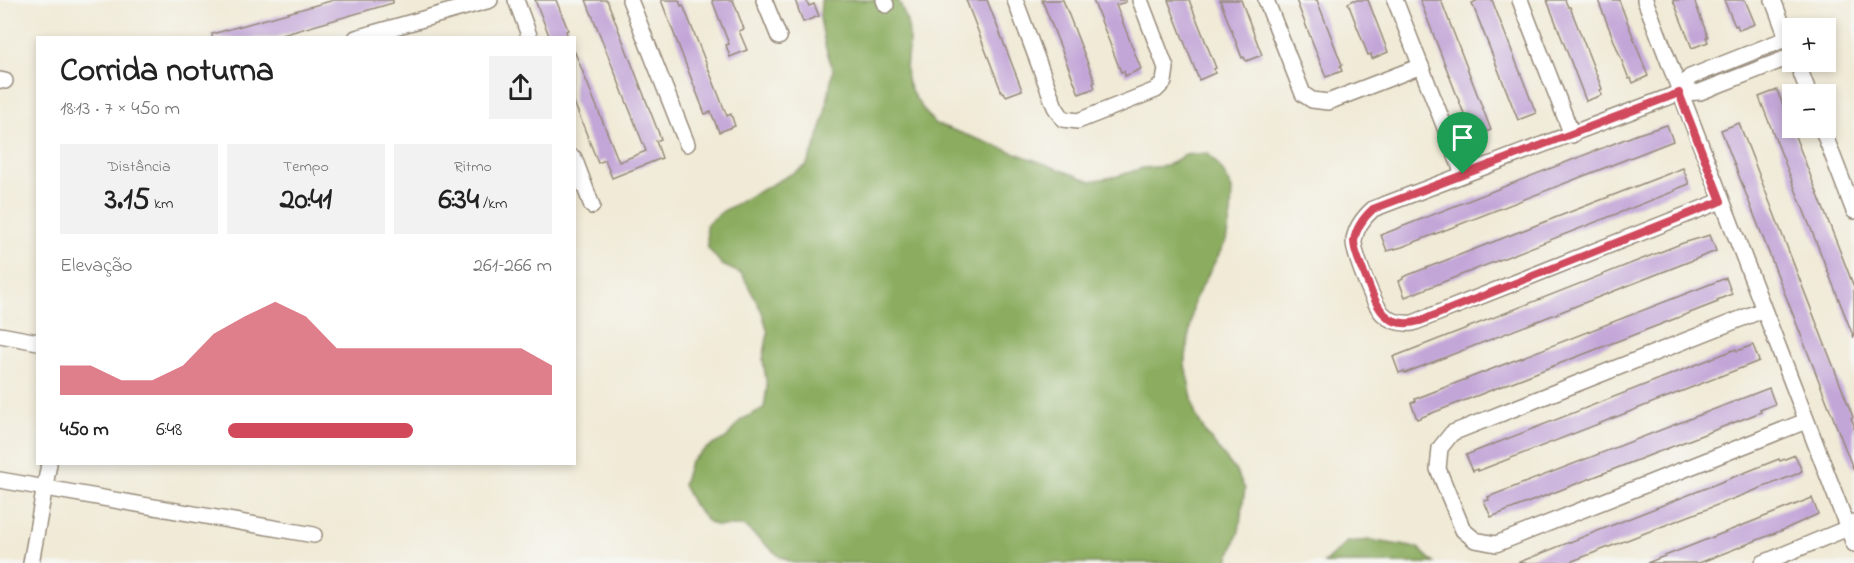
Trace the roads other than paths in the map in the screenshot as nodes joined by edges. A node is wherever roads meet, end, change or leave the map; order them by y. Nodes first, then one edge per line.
1 (490, 0) edge
2 (516, 0) edge
3 (630, 0) edge
4 (764, 0) edge
5 (1015, 0) edge
6 (1140, 0) edge
7 (1266, 0) edge
8 (1395, 0) edge
9 (1520, 0) edge
10 (1645, 0) edge
11 (1773, 0) edge
12 (1782, 23) edge
13 (363, 36) edge
14 (529, 36) edge
15 (779, 37) dead end
16 (1782, 47) edge
17 (1782, 60) edge
18 (1420, 66) junction
19 (1679, 93) junction
20 (1572, 135) junction
21 (1826, 138) edge
22 (687, 144) dead end
23 (576, 163) edge
24 (1463, 174) junction
25 (1721, 201) junction
26 (592, 206) dead end
27 (1854, 211) edge
28 (1762, 310) junction
29 (0, 335) edge
30 (36, 342) edge
31 (1806, 421) junction
32 (49, 465) edge
33 (0, 480) edge
34 (45, 489) junction
35 (1852, 526) edge
36 (314, 535) dead end
37 (1854, 544) edge
38 (32, 563) edge
39 (1763, 563) edge

1 - 13 street
2 - 14 street
3 - 22 street
4 - 15 street
5 - 6 street
7 - 18 street
8 - 18 street
9 - 20 street
10 - 19 street
11 - 12 street
16 - 19 street
17 - 19 street
18 - 24 street
19 - 20 street
19 - 25 street
20 - 24 street
21 - 27 street
23 - 26 street
24 - 25 street
25 - 28 street
28 - 31 street
28 - 31 street
29 - 30 street
31 - 35 street
32 - 34 street
33 - 34 street
34 - 36 street
34 - 38 street
35 - 37 street
35 - 39 street

